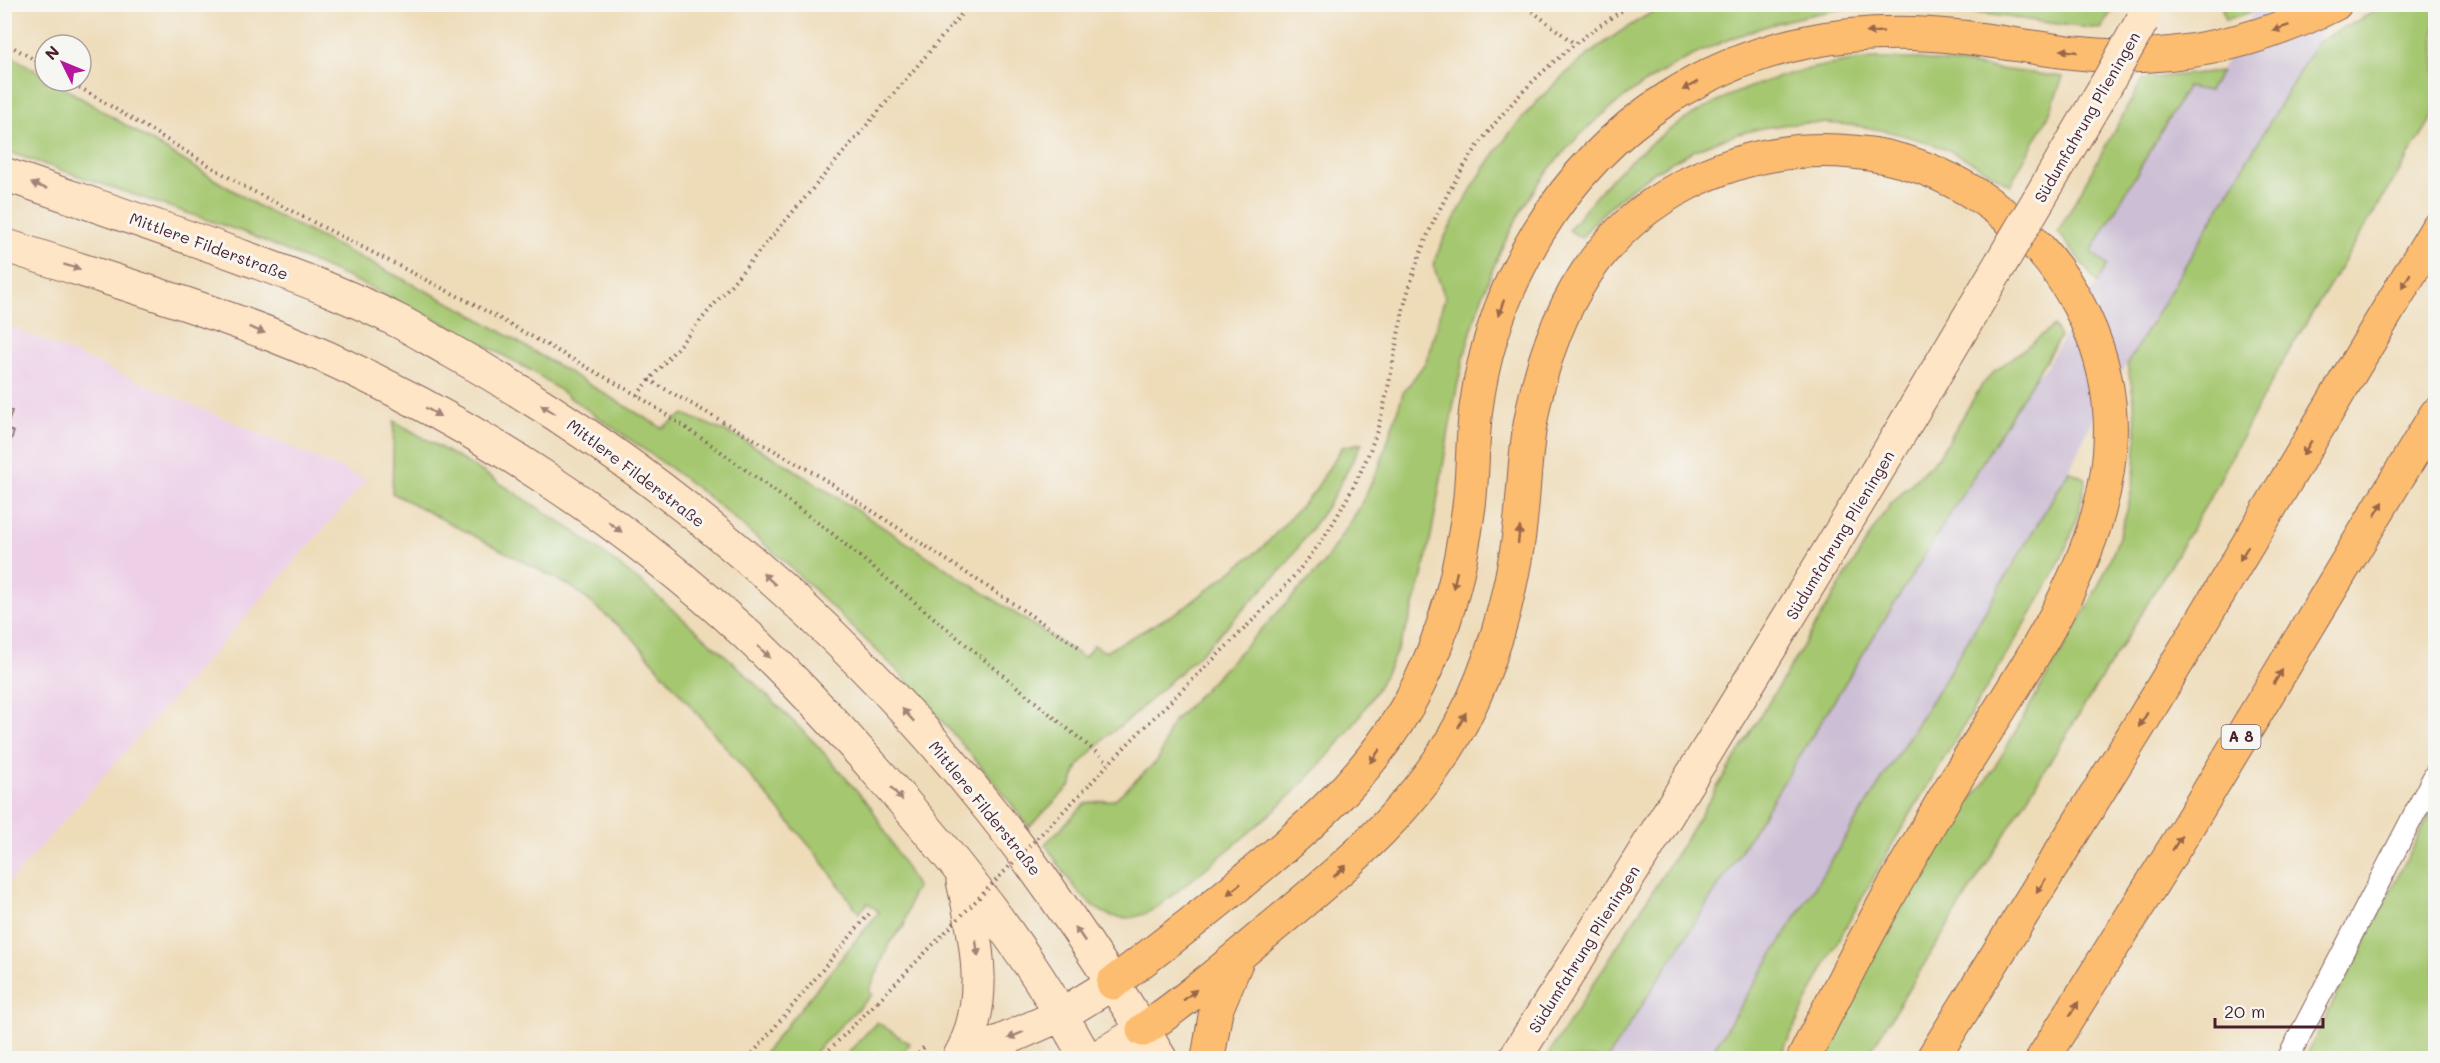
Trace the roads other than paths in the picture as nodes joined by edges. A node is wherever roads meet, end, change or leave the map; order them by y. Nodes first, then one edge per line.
1 (2335, 4) edge
2 (2147, 13) edge
3 (4, 174) edge
4 (2436, 230) edge
5 (4, 245) edge
6 (2436, 414) edge
7 (2436, 772) edge
8 (961, 870) junction
9 (1239, 955) junction
10 (1113, 983) junction
11 (1061, 1015) junction
12 (1143, 1030) junction
13 (959, 1059) edge
14 (972, 1059) edge
15 (1086, 1059) edge
16 (1096, 1059) edge
17 (1160, 1059) edge
18 (1208, 1059) edge
19 (1515, 1059) edge
20 (1804, 1059) edge
21 (1933, 1059) edge
22 (2043, 1059) edge
23 (2288, 1059) edge

1 -> 10 highway
2 - 19 main road, Südumfahrung Plieningen, bridge
10 -> 3 main road, Mittlere Filderstraße
4 -> 21 highway
5 -> 8 main road
22 -> 6 highway, A 8
7 - 23 lane
8 - 11 main road
8 -> 13 main road
12 -> 9 highway
9 - 18 highway
9 -> 20 highway
10 - 11 main road
10 - 12 main road, Mittlere Filderstraße
11 -> 14 main road
11 - 15 main road
12 - 16 main road
12 - 17 main road, Mittlere Filderstraße

